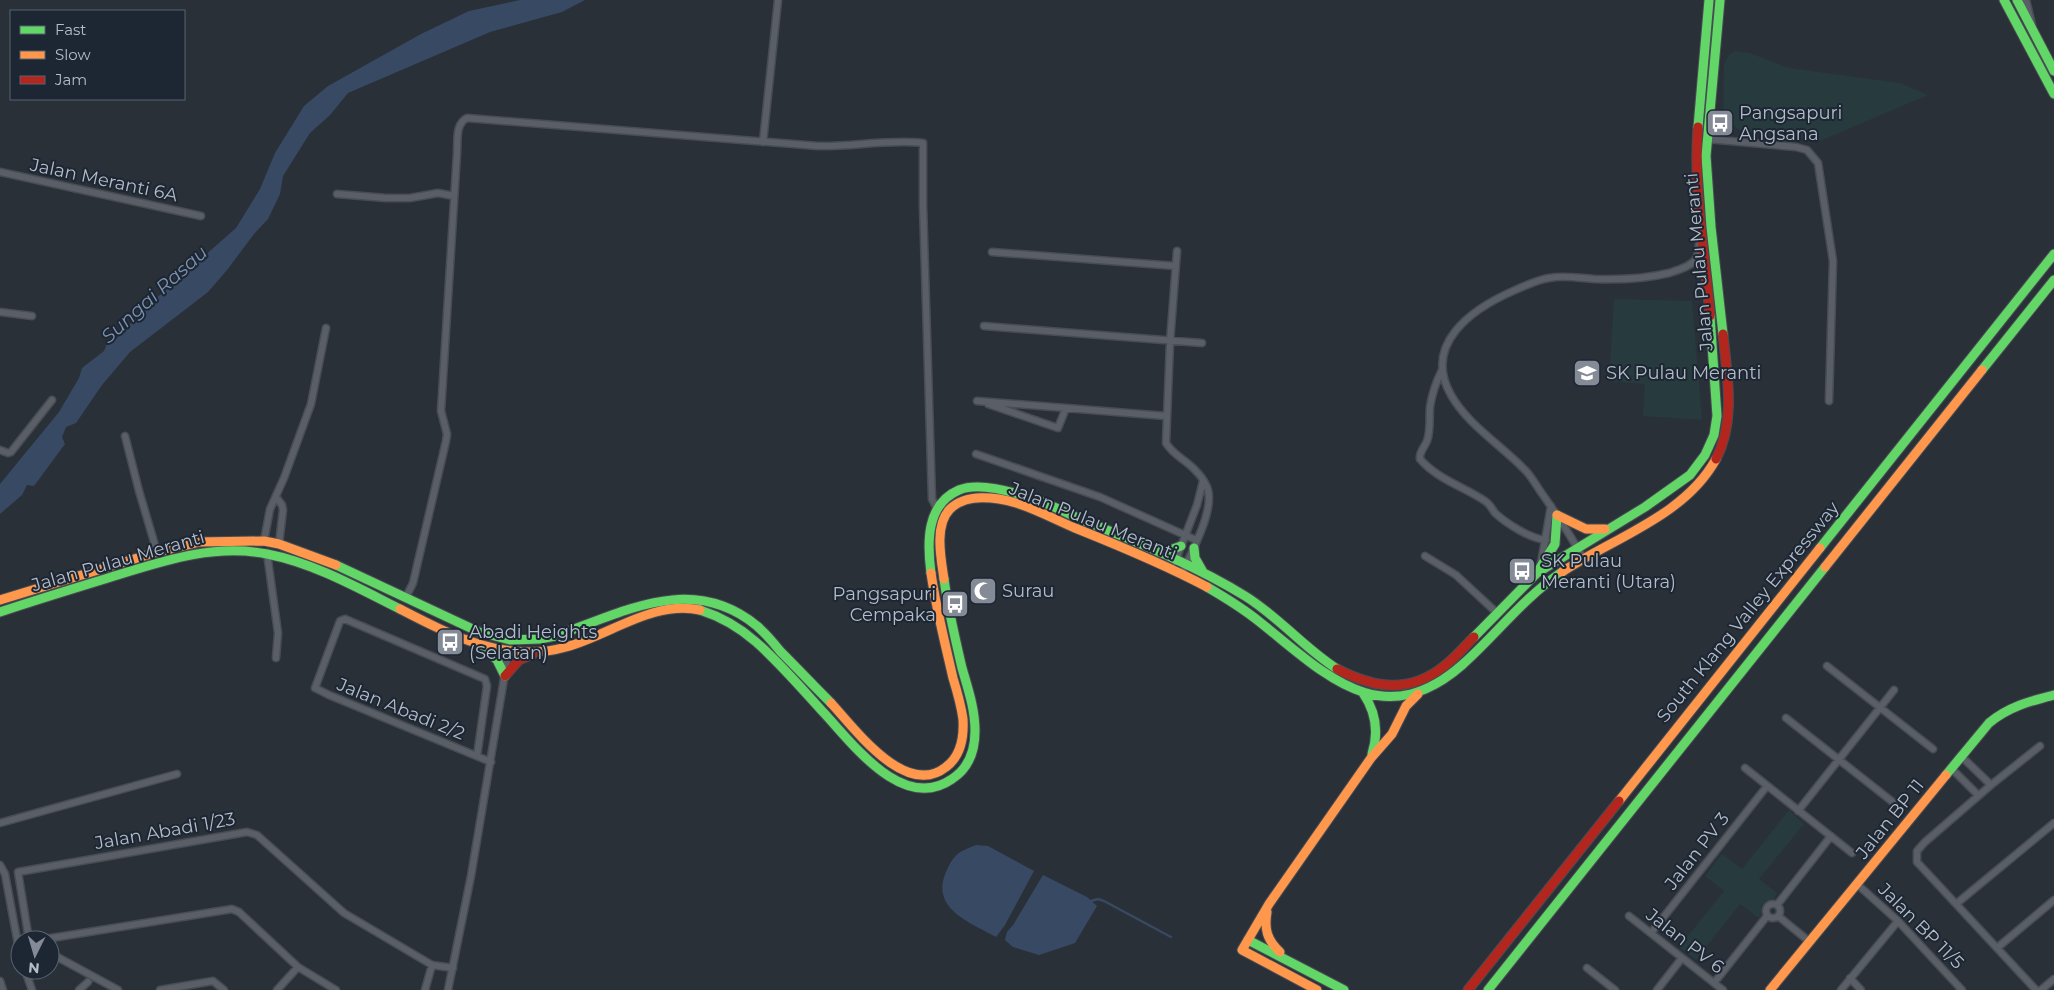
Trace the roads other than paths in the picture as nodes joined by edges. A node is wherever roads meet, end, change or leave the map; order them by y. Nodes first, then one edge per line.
1 (778, 0) edge
2 (1709, 0) edge
3 (1720, 0) edge
4 (2004, 0) edge
5 (2017, 0) edge
6 (2026, 0) edge
7 (2032, 28) junction
8 (2054, 71) edge
9 (2054, 94) edge
10 (1707, 139) junction
11 (763, 142) junction
12 (0, 172) edge
13 (338, 194) dead end
14 (454, 196) junction
15 (201, 216) dead end
16 (1700, 232) junction
17 (1177, 251) dead end
18 (992, 252) dead end
19 (2054, 254) edge
20 (1176, 266) junction
21 (2054, 280) edge
22 (0, 312) edge
23 (32, 316) dead end
24 (984, 326) dead end
25 (326, 328) dead end
26 (1170, 342) junction
27 (1202, 342) dead end
28 (1442, 369) junction
29 (52, 400) dead end
30 (1829, 401) dead end
31 (1066, 408) junction
32 (1166, 416) junction
33 (125, 436) dead end
34 (0, 450) edge
35 (976, 454) dead end
36 (1203, 481) junction
37 (276, 497) junction
38 (1551, 506) junction
39 (937, 509) junction
40 (1557, 515) junction
41 (1610, 528) junction
42 (1185, 536) junction
43 (1546, 540) junction
44 (264, 541) junction
45 (279, 544) junction
46 (1195, 544) junction
47 (1181, 546) junction
48 (1577, 547) junction
49 (157, 552) junction
50 (1155, 552) junction
51 (267, 553) junction
52 (1425, 556) dead end
53 (1584, 558) junction
54 (1176, 560) junction
55 (1186, 565) junction
56 (1171, 570) junction
57 (1539, 570) junction
58 (1182, 574) junction
59 (1206, 574) junction
60 (406, 597) junction
61 (0, 600) edge
62 (0, 612) edge
63 (1497, 613) junction
64 (510, 640) junction
65 (476, 643) junction
66 (508, 652) junction
67 (540, 652) junction
68 (276, 658) dead end
69 (1828, 666) dead end
70 (505, 676) junction
71 (1894, 690) dead end
72 (1421, 692) junction
73 (1364, 693) junction
74 (2054, 695) edge
75 (1880, 708) junction
76 (1786, 718) dead end
77 (2040, 746) dead end
78 (1933, 750) dead end
79 (477, 756) junction
80 (1961, 756) junction
81 (1371, 758) junction
82 (1839, 759) junction
83 (491, 762) junction
84 (1745, 768) dead end
85 (1952, 769) junction
86 (177, 774) dead end
87 (1991, 785) junction
88 (1767, 786) junction
89 (1978, 795) junction
90 (1894, 803) dead end
91 (1798, 811) junction
92 (0, 823) edge
93 (2054, 823) edge
94 (1831, 836) junction
95 (1852, 853) dead end
96 (0, 865) edge
97 (3, 874) edge
98 (1858, 885) junction
99 (2054, 900) edge
100 (1269, 904) junction
101 (1956, 904) junction
102 (1776, 905) junction
103 (1629, 916) dead end
104 (1767, 916) junction
105 (1778, 916) junction
106 (1898, 921) junction
107 (15, 930) edge
108 (27, 930) edge
109 (1650, 934) junction
110 (60, 937) edge
111 (1248, 940) junction
112 (1810, 942) junction
113 (1997, 948) junction
114 (60, 958) edge
115 (1682, 958) junction
116 (1290, 961) junction
117 (432, 965) junction
118 (298, 967) junction
119 (453, 968) junction
120 (1588, 968) dead end
121 (1850, 978) junction
122 (2054, 979) edge
123 (0, 981) edge
124 (88, 982) dead end
125 (1714, 983) junction
126 (3, 990) edge
127 (80, 990) edge
128 (118, 990) edge
129 (160, 990) edge
130 (224, 990) edge
131 (277, 990) edge
132 (336, 990) edge
133 (425, 990) edge
134 (448, 990) edge
135 (1317, 990) edge
136 (1344, 990) edge
137 (1468, 990) edge
138 (1488, 990) edge
139 (1615, 990) edge
140 (1657, 990) edge
141 (1722, 990) edge
142 (1770, 990) edge
143 (1841, 990) edge
144 (1861, 990) edge
145 (1962, 990) edge
146 (2036, 990) edge
147 (2041, 990) edge

1 - 11 street
2 - 16 main road, Jalan Pulau Meranti
3 - 10 main road, Jalan Pulau Meranti
4 - 9 main road
5 - 7 main road
6 - 7 street
7 - 8 main road
10 - 30 street
10 - 53 main road, Jalan Pulau Meranti
11 - 14 street
11 - 39 street
12 - 15 street, Jalan Meranti 6A
13 - 14 street
14 - 60 street
16 - 28 street
16 - 41 main road, Jalan Pulau Meranti
17 - 20 street
18 - 20 street
19 - 137 main road, South Klang Valley Expressway
20 - 26 street
21 - 138 main road, South Klang Valley Expressway
22 - 23 street
24 - 26 street
25 - 37 street
26 - 27 street
26 - 32 street
28 - 38 street
28 - 43 street
29 - 34 street
31 - 31 street
31 - 32 street
32 - 36 street
33 - 49 street
35 - 42 street
36 - 42 street
36 - 46 street
37 - 44 street
37 - 45 street
38 - 40 street
38 - 43 street
39 - 50 main road, Jalan Pulau Meranti
39 - 64 main road, Jalan Pulau Meranti
40 - 41 main road
40 - 48 street
40 - 57 main road
41 - 48 main road, Jalan Pulau Meranti
42 - 46 street
42 - 47 street
43 - 57 street
44 - 45 main road, Jalan Pulau Meranti
44 - 49 main road, Jalan Pulau Meranti
45 - 60 main road, Jalan Pulau Meranti
46 - 55 street
46 - 59 main road
47 - 50 main road
47 - 54 street
48 - 53 street
48 - 57 main road, Jalan Pulau Meranti
49 - 61 main road, Jalan Pulau Meranti
50 - 54 main road, Jalan Pulau Meranti
51 - 62 main road, Jalan Pulau Meranti
51 - 65 main road, Jalan Pulau Meranti
51 - 68 street
52 - 63 street
53 - 72 main road, Jalan Pulau Meranti
54 - 55 main road, Jalan Pulau Meranti
54 - 56 street
55 - 58 street
55 - 59 main road, Jalan Pulau Meranti
56 - 58 main road, Jalan Pulau Meranti
56 - 67 main road, Jalan Pulau Meranti
57 - 63 main road, Jalan Pulau Meranti
58 - 73 main road, Jalan Pulau Meranti
59 - 63 main road, Jalan Pulau Meranti
60 - 64 main road, Jalan Pulau Meranti
64 - 66 street
65 - 66 main road, Jalan Pulau Meranti
65 - 70 main road
66 - 67 main road, Jalan Pulau Meranti
66 - 70 street
67 - 70 main road
69 - 75 street
70 - 83 street
71 - 75 street
72 - 73 main road, Jalan Pulau Meranti
72 - 81 main road
73 - 81 main road
74 - 80 main road, Jalan BP 11
75 - 78 street
75 - 82 street
76 - 82 street
77 - 87 street
79 - 79 street, Jalan Abadi 2/2
79 - 83 street, Jalan Abadi 2/2
80 - 85 main road, Jalan BP 11
80 - 87 street
81 - 100 main road
82 - 90 street
82 - 91 street
83 - 119 street
84 - 88 street
85 - 89 street
85 - 98 main road, Jalan BP 11
86 - 92 street
87 - 89 street
88 - 91 street
88 - 109 street, Jalan PV 3
89 - 101 street
91 - 94 street
93 - 101 street
94 - 95 street
94 - 102 street
96 - 97 street
97 - 107 street
98 - 106 street, Jalan BP 11/5
98 - 112 main road, Jalan BP 11
99 - 113 street
100 - 111 main road
100 - 116 main road
101 - 113 street
102 - 104 street
102 - 105 street
103 - 109 street, Jalan PV 6
104 - 105 street
104 - 125 street
105 - 112 street
106 - 121 street
106 - 145 street, Jalan BP 11/5
108 - 117 street, Jalan Abadi 1/23
109 - 115 street, Jalan PV 6
110 - 118 street
111 - 116 main road
111 - 135 main road
112 - 142 main road, Jalan BP 11
113 - 146 street
114 - 128 street
115 - 125 street, Jalan PV 6
115 - 140 street
116 - 136 main road
117 - 119 street, Jalan Abadi 1/23
117 - 133 street
118 - 131 street
118 - 132 street
119 - 134 street
120 - 139 street
121 - 143 street
121 - 144 street
122 - 147 street
123 - 126 street
124 - 127 street
125 - 141 street, Jalan PV 6
129 - 130 street

